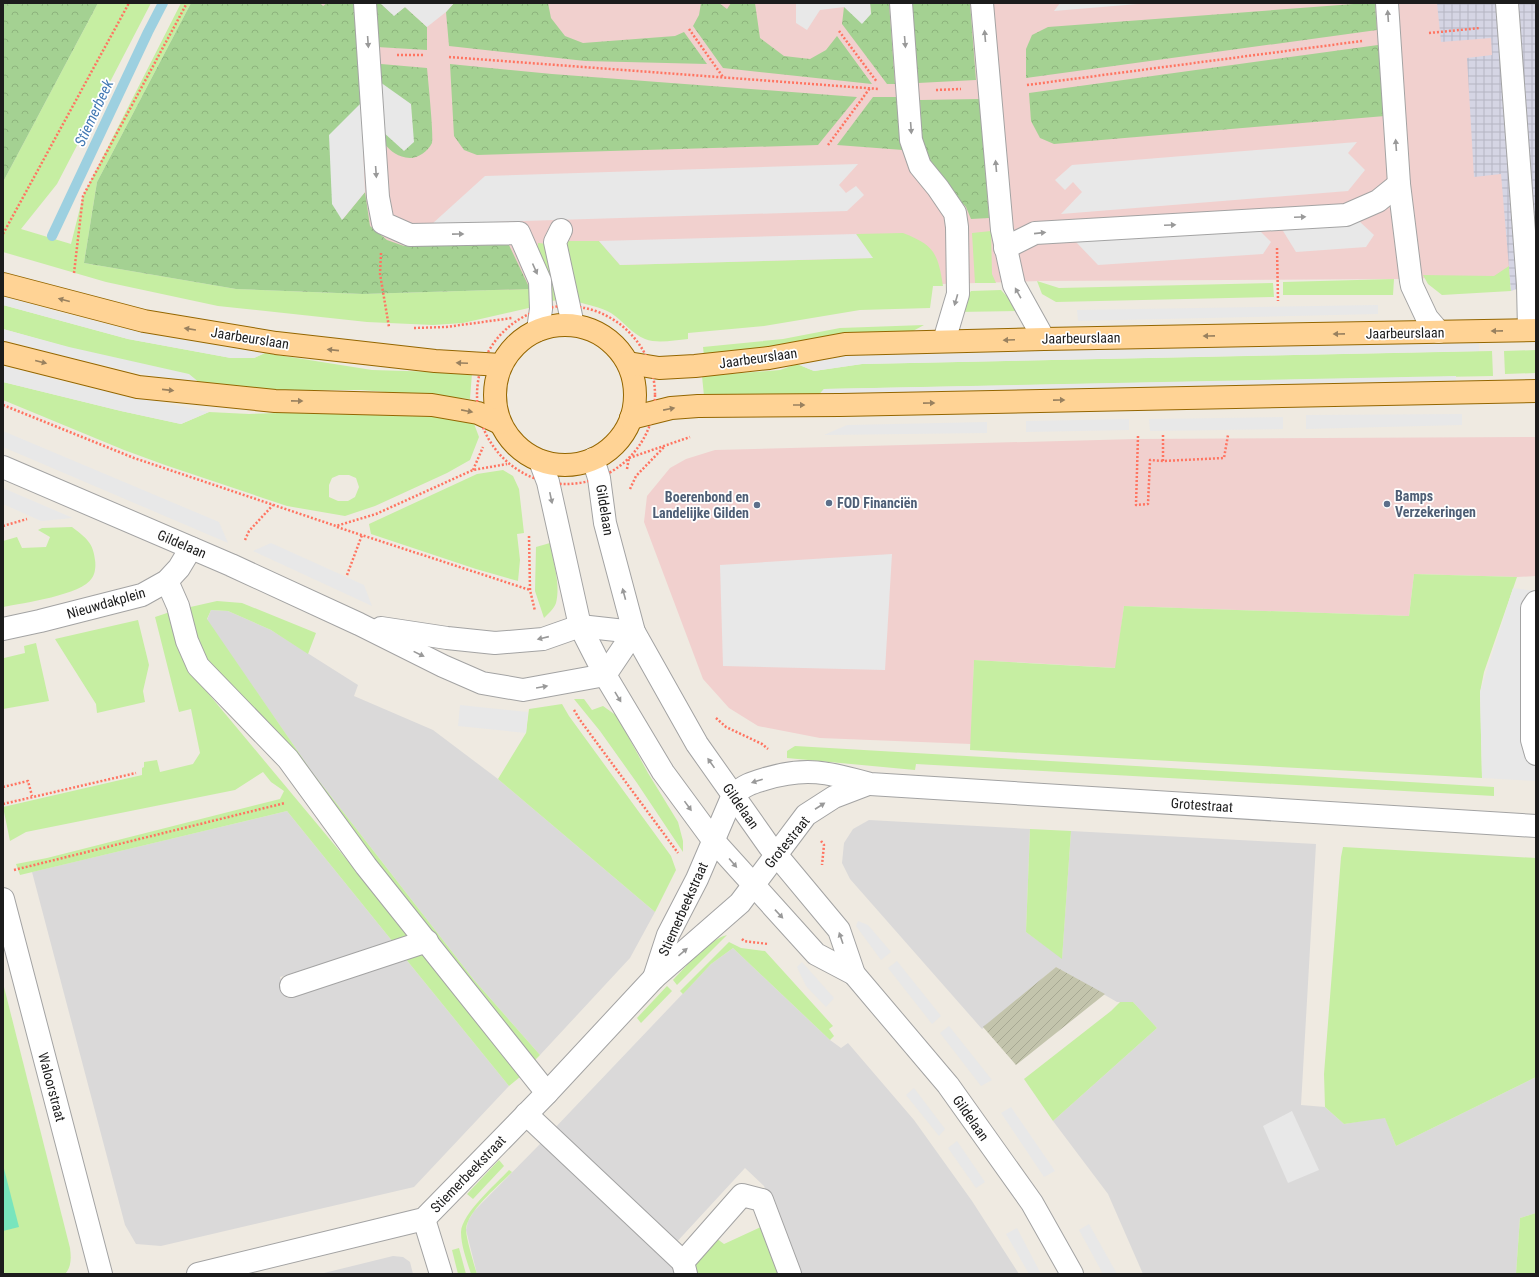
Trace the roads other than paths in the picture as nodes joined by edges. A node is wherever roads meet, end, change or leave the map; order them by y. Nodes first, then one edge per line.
1 (365, 3) edge
2 (902, 3) edge
3 (982, 3) edge
4 (1387, 3) edge
5 (1506, 3) edge
6 (1399, 184) junction
7 (561, 230) dead end
8 (1005, 248) junction
9 (3, 284) edge
10 (573, 325) junction
11 (538, 330) junction
12 (1533, 330) edge
13 (1439, 332) junction
14 (1044, 339) junction
15 (944, 342) junction
16 (3, 353) edge
17 (628, 363) junction
18 (501, 365) junction
19 (1536, 391) edge
20 (631, 418) junction
21 (494, 430) junction
22 (593, 459) junction
23 (540, 461) junction
24 (3, 467) edge
25 (190, 548) junction
26 (168, 581) junction
27 (1536, 602) edge
28 (359, 624) junction
29 (580, 626) junction
30 (3, 629) edge
31 (634, 632) junction
32 (605, 675) junction
33 (1536, 754) edge
34 (868, 784) junction
35 (733, 795) junction
36 (1536, 826) edge
37 (713, 840) junction
38 (775, 855) junction
39 (753, 886) junction
40 (3, 899) edge
41 (427, 941) junction
42 (854, 974) junction
43 (654, 978) junction
44 (291, 986) dead end
45 (547, 1093) junction
46 (526, 1114) junction
47 (424, 1219) junction
48 (684, 1268) edge
49 (101, 1274) edge
50 (198, 1274) edge
51 (440, 1274) edge
52 (790, 1274) edge
53 (1072, 1274) edge

1 -> 11 street
2 -> 15 street
8 -> 3 street
6 -> 4 street
5 - 12 street
8 -> 6 street
6 - 13 street
7 - 10 street
14 -> 8 street
18 -> 9 main road, Jaarbeurslaan
10 - 11 main road
10 - 17 main road
11 - 18 main road
12 -> 13 main road, Jaarbeurslaan
13 -> 14 main road, Jaarbeurslaan
14 -> 15 main road, Jaarbeurslaan
15 - 17 main road, Jaarbeurslaan
16 -> 21 main road
17 - 20 main road
18 - 21 main road
20 -> 19 main road
20 - 22 main road
21 - 23 main road
22 - 23 main road
31 -> 22 street, Gildelaan
23 -> 29 street, Gildelaan
24 - 25 street, Gildelaan
25 - 26 street, Nieuwdakplein
25 - 28 street, Gildelaan
26 - 30 street, Nieuwdakplein
26 - 41 street
27 - 33 street
29 -> 28 street, Gildelaan
28 -> 32 street, Gildelaan
29 - 31 street, Gildelaan
29 - 32 street, Gildelaan
31 - 32 street
35 -> 31 street, Gildelaan
32 -> 37 street, Gildelaan
34 -> 35 street, Grotestraat
34 - 36 street, Grotestraat
38 -> 34 street, Grotestraat
35 - 37 street
35 - 38 street, Gildelaan
37 -> 39 street, Gildelaan
37 - 43 street, Stiemerbeekstraat
38 - 39 street, Grotestraat
42 -> 38 street, Gildelaan
39 -> 42 street, Gildelaan
43 -> 39 street, Stiemerbeekstraat
40 - 49 street, Waloorstraat
41 - 44 street
41 - 45 street
42 - 53 street, Gildelaan
43 - 45 street, Stiemerbeekstraat
45 - 46 street, Stiemerbeekstraat
46 - 47 street, Stiemerbeekstraat
46 - 48 street
47 - 50 street, Stiemerbeekstraat
47 - 51 street
48 - 52 street

